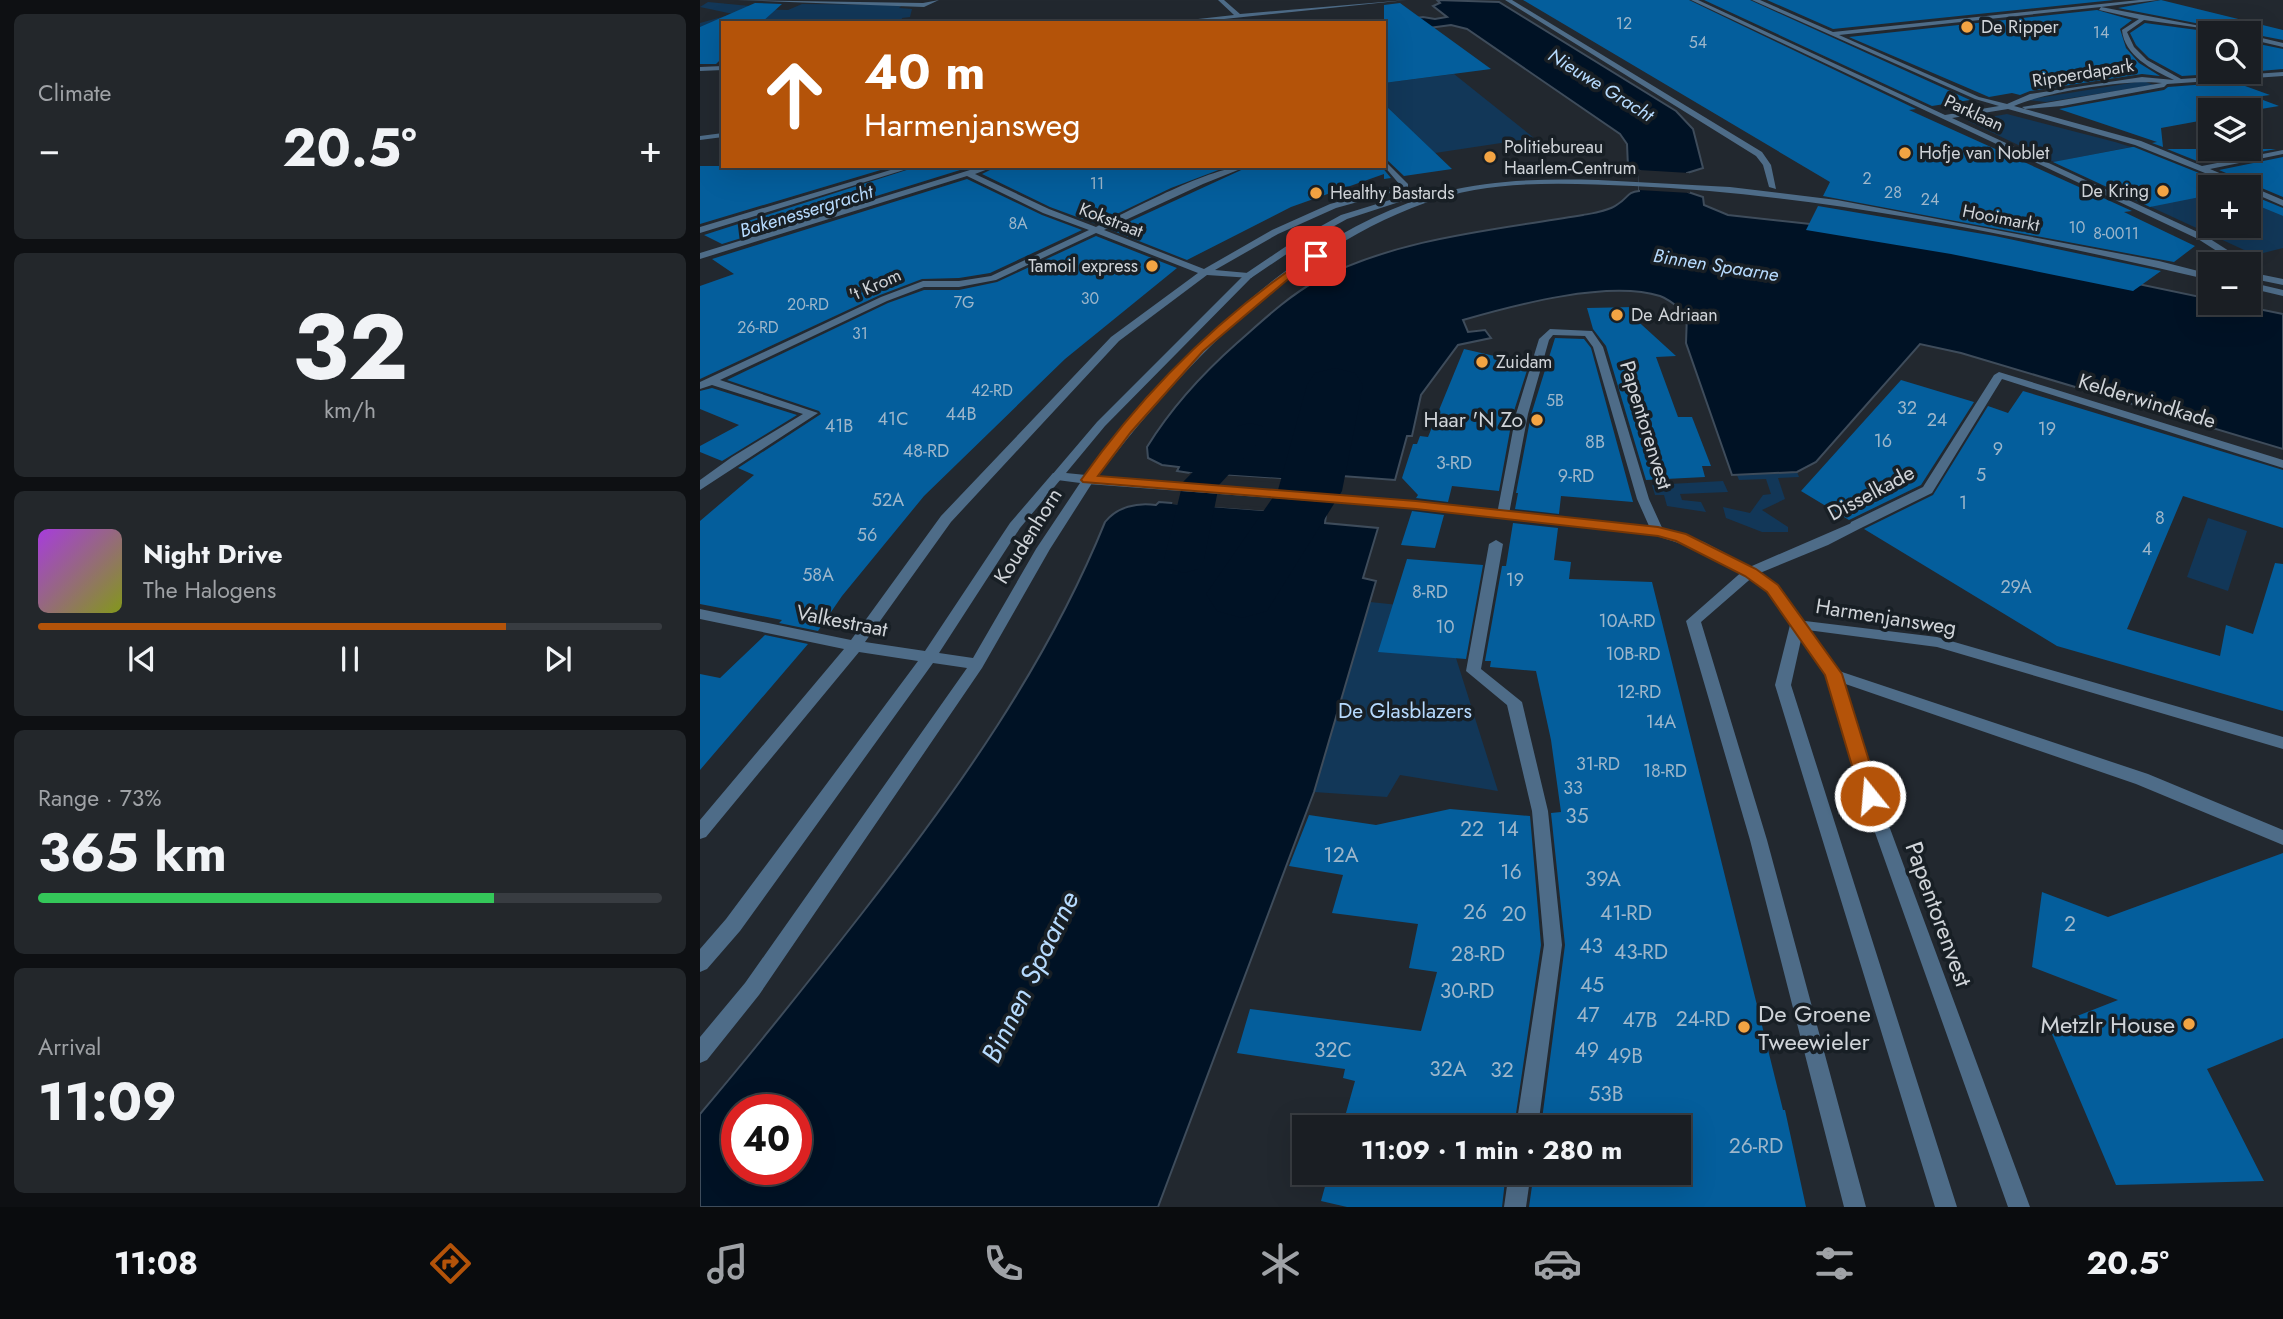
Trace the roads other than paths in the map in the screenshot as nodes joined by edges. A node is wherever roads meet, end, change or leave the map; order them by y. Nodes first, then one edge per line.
1 (740, 0) edge
2 (936, 0) edge
3 (1221, 0) edge
4 (1404, 0) edge
5 (1508, 0) edge
6 (1694, 0) edge
7 (1755, 0) edge
8 (2073, 0) edge
9 (2155, 0) edge
10 (2092, 6) junction
11 (1255, 14) junction
12 (1238, 16) junction
13 (2141, 20) junction
14 (1186, 21) edge
15 (1263, 21) edge
16 (2198, 27) edge
17 (1831, 34) junction
18 (2261, 40) edge
19 (2283, 45) edge
20 (721, 68) edge
21 (700, 69) edge
22 (2283, 74) edge
23 (2183, 81) junction
24 (2167, 82) junction
25 (2006, 107) junction
26 (1944, 117) junction
27 (721, 135) edge
28 (700, 138) edge
29 (2283, 152) edge
30 (1386, 164) edge
31 (906, 168) edge
32 (986, 168) edge
33 (1238, 168) edge
34 (2201, 169) junction
35 (969, 174) junction
36 (2216, 175) edge
37 (1690, 184) junction
38 (1405, 186) junction
39 (1773, 187) junction
40 (2261, 194) edge
41 (1418, 198) junction
42 (1836, 202) junction
43 (2283, 203) edge
44 (700, 230) edge
45 (1098, 232) junction
46 (2224, 252) edge
47 (700, 256) edge
48 (2159, 264) junction
49 (2198, 268) edge
50 (1205, 272) junction
51 (2198, 274) edge
52 (1248, 276) junction
53 (2261, 277) edge
54 (1284, 278) junction
55 (2283, 282) edge
56 (2261, 288) edge
57 (2283, 293) edge
58 (1999, 375) joint
59 (706, 384) edge
60 (2283, 464) edge
61 (1056, 476) junction
62 (1088, 480) junction
63 (700, 486) edge
64 (1503, 514) junction
65 (1658, 532) junction
66 (1496, 544) dead end
67 (1751, 572) junction
68 (700, 614) edge
69 (1797, 625) junction
70 (855, 646) junction
71 (928, 658) junction
72 (977, 664) junction
73 (1833, 674) junction
74 (2283, 743) edge
75 (700, 832) edge
76 (2283, 838) edge
77 (700, 963) edge
78 (700, 1053) edge
79 (1529, 1115) edge
80 (1518, 1185) edge
81 (1515, 1207) edge
82 (1855, 1207) edge
83 (1946, 1207) edge
84 (2019, 1207) edge

1 - 2 street
3 - 12 street
4 - 11 street
5 - 39 street
6 - 26 street, Parklaan
7 - 17 street, Parklaan
8 - 10 street
9 - 10 street
10 - 13 street
10 - 17 street
11 - 12 street
11 - 15 street
12 - 14 street
13 - 16 street
13 - 23 street, Ripperdapark
17 - 25 street, Parklaan
18 - 19 street
20 - 21 street
22 - 23 street, Ripperdapark
23 - 24 street, Ripperdapark
24 - 25 street, Ripperdapark
24 - 25 street, Ripperdapark
25 - 26 street, Ripperdapark
25 - 34 street, Parklaan
26 - 46 street, Parklaan
27 - 28 street
29 - 34 street
30 - 38 street
31 - 44 street
32 - 35 street
33 - 45 street, 't Krom
34 - 36 street, Parklaan
35 - 45 street, Kokstraat
35 - 47 street
37 - 39 street, Hooimarkt
37 - 41 street, Koudenhorn
37 - 42 street, Hooimarkt
38 - 41 street
38 - 50 street
39 - 42 street, Hooimarkt
40 - 43 street, Parklaan
41 - 52 street, Koudenhorn
41 - 54 street, Koudenhorn
42 - 48 street, Hooimarkt
45 - 50 street, Kokstraat
45 - 59 street, 't Krom
48 - 49 street, Hooimarkt
48 - 51 street, Hooimarkt
50 - 52 street, Kokstraat
50 - 70 street
52 - 54 street, Kokstraat
52 - 61 street, Koudenhorn
53 - 55 street
54 - 62 street, Koudenhorn
56 - 57 street
58 - 60 street, Kelderwindkade
58 - 67 street, Disselkade
59 - 63 street, 't Krom
61 - 62 street
61 - 71 street, Koudenhorn
62 - 64 street, Harmenjansweg
62 - 72 street, Koudenhorn
64 - 65 street, Harmenjansweg
64 - 65 street, Papentorenvest
65 - 67 street, Harmenjansweg
66 - 79 street
67 - 69 street, Harmenjansweg
67 - 82 street
68 - 70 street, Valkestraat
69 - 73 street, Papentorenvest
69 - 74 street, Harmenjansweg
69 - 83 street
70 - 71 street, Valkestraat
70 - 75 street
71 - 72 street, Valkestraat
71 - 77 street, Koudenhorn
72 - 78 street, Koudenhorn
73 - 76 street
73 - 84 street, Papentorenvest
80 - 81 street

